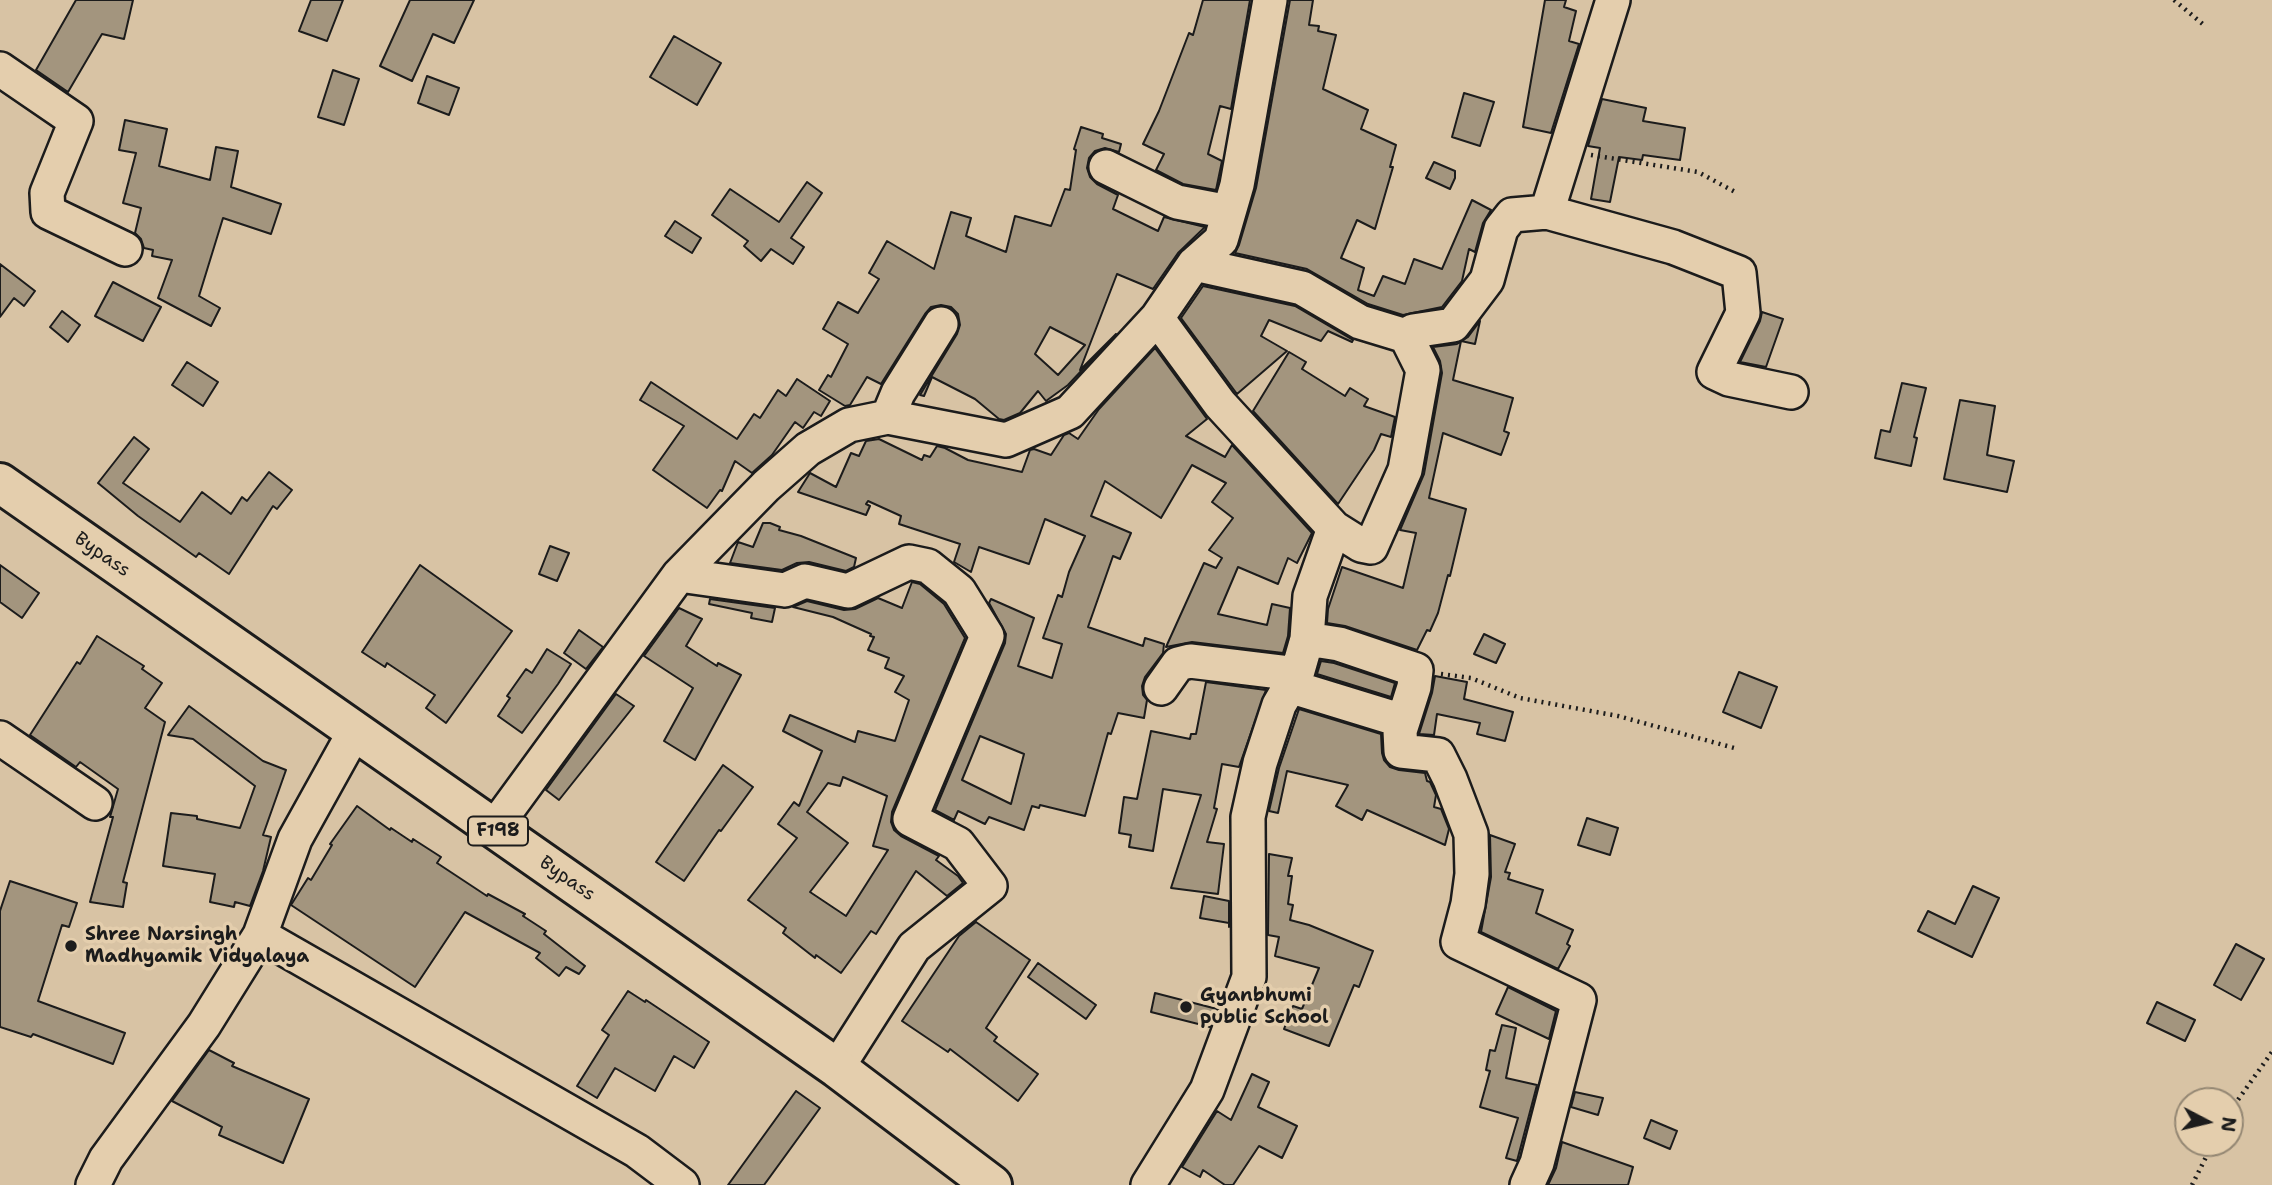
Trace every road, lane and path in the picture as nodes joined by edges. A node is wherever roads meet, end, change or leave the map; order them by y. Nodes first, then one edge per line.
1 (1270, 0) edge
2 (1613, 0) edge
3 (2174, 0) edge
4 (2204, 25) dead end
5 (0, 69) edge
6 (1566, 151) junction
7 (1106, 167) dead end
8 (1737, 194) dead end
9 (1229, 212) junction
10 (1547, 212) junction
11 (125, 249) dead end
12 (1195, 264) junction
13 (1157, 318) junction
14 (941, 324) dead end
15 (1406, 336) junction
16 (1791, 392) dead end
17 (888, 417) junction
18 (0, 483) edge
19 (1334, 528) junction
20 (679, 575) junction
21 (1307, 639) junction
22 (1416, 670) junction
23 (1293, 680) junction
24 (1161, 688) dead end
25 (1403, 721) junction
26 (355, 731) junction
27 (0, 738) edge
28 (1738, 749) dead end
29 (95, 803) dead end
30 (494, 828) junction
31 (260, 935) junction
32 (2272, 1052) edge
33 (837, 1068) junction
34 (2244, 1091) edge
35 (2206, 1157) edge
36 (93, 1185) edge
37 (682, 1185) edge
38 (992, 1185) edge
39 (1148, 1185) edge
40 (1527, 1185) edge
41 (2192, 1185) edge

1 - 9 street
2 - 6 street
3 - 4 path
5 - 11 street
6 - 8 path
6 - 10 street
7 - 9 street
9 - 12 street
10 - 15 street
10 - 16 street
12 - 13 street
12 - 15 street
13 - 17 street
13 - 19 street
14 - 17 street
15 - 19 street
17 - 20 street
18 - 26 main road, Bypass / F198
19 - 21 street
20 - 30 street
20 - 33 street
21 - 22 street
21 - 23 street
22 - 25 street
22 - 28 path
23 - 24 street
23 - 25 street
23 - 39 street
25 - 40 street
26 - 30 main road, Bypass / F198
26 - 31 street
27 - 29 street
30 - 33 main road, Bypass / F198
31 - 36 street
31 - 37 street
32 - 34 path
33 - 38 main road, Bypass / F198
35 - 41 path

